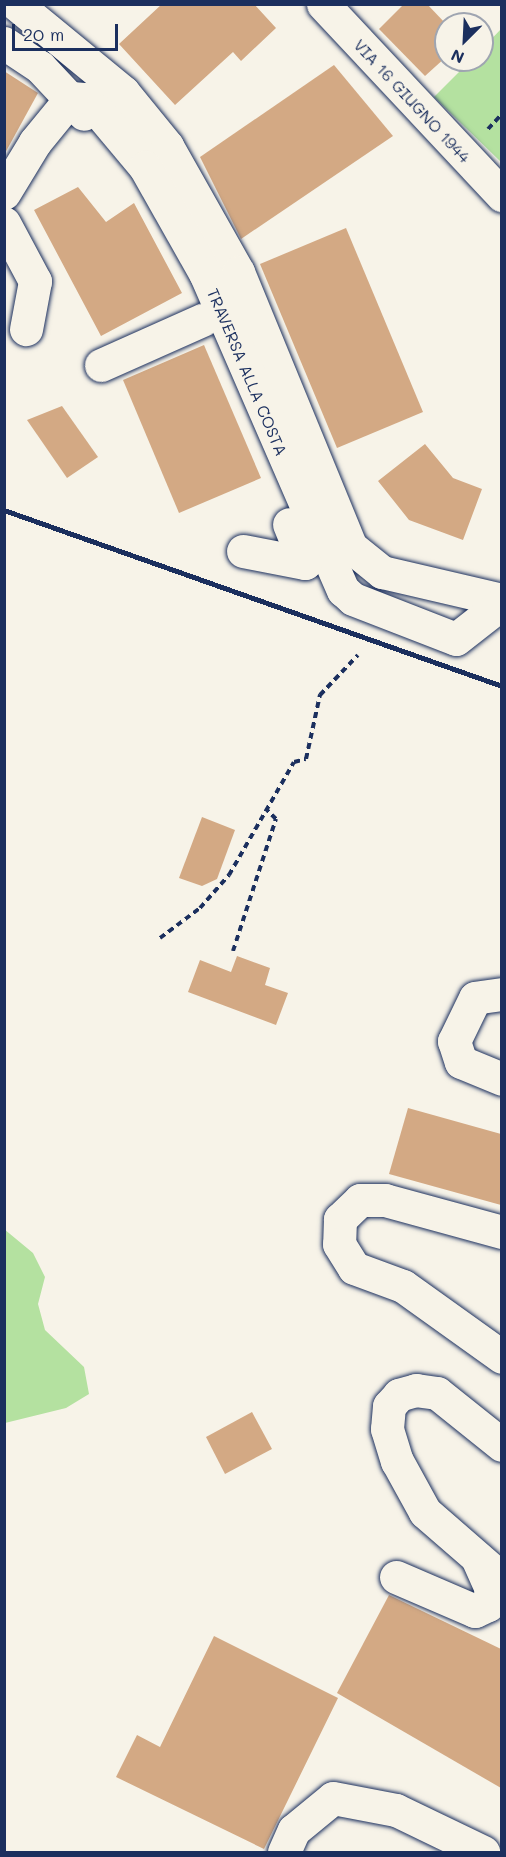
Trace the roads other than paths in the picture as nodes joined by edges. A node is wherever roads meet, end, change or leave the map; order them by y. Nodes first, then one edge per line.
1 (16, 4) edge
2 (333, 8) edge
3 (4, 43) edge
4 (71, 98) junction
5 (4, 193) edge
6 (501, 195) edge
7 (4, 223) edge
8 (202, 320) junction
9 (26, 329) dead end
10 (101, 365) dead end
11 (243, 551) dead end
12 (500, 601) edge
13 (501, 994) edge
14 (501, 1079) edge
15 (501, 1232) edge
16 (501, 1357) edge
17 (501, 1445) edge
18 (477, 1558) junction
19 (396, 1577) dead end
20 (501, 1579) edge
21 (284, 1852) edge
22 (483, 1852) edge

1 - 12 street
2 - 6 street, VIA 16 GIUGNO 1944
3 - 4 street, TRAVERSA ALLA COSTA
4 - 5 street
4 - 8 street
4 - 12 street, TRAVERSA ALLA COSTA
7 - 9 street
8 - 10 street
8 - 11 street
13 - 14 street
15 - 16 street
17 - 18 street
18 - 19 street
18 - 20 street
21 - 22 street

